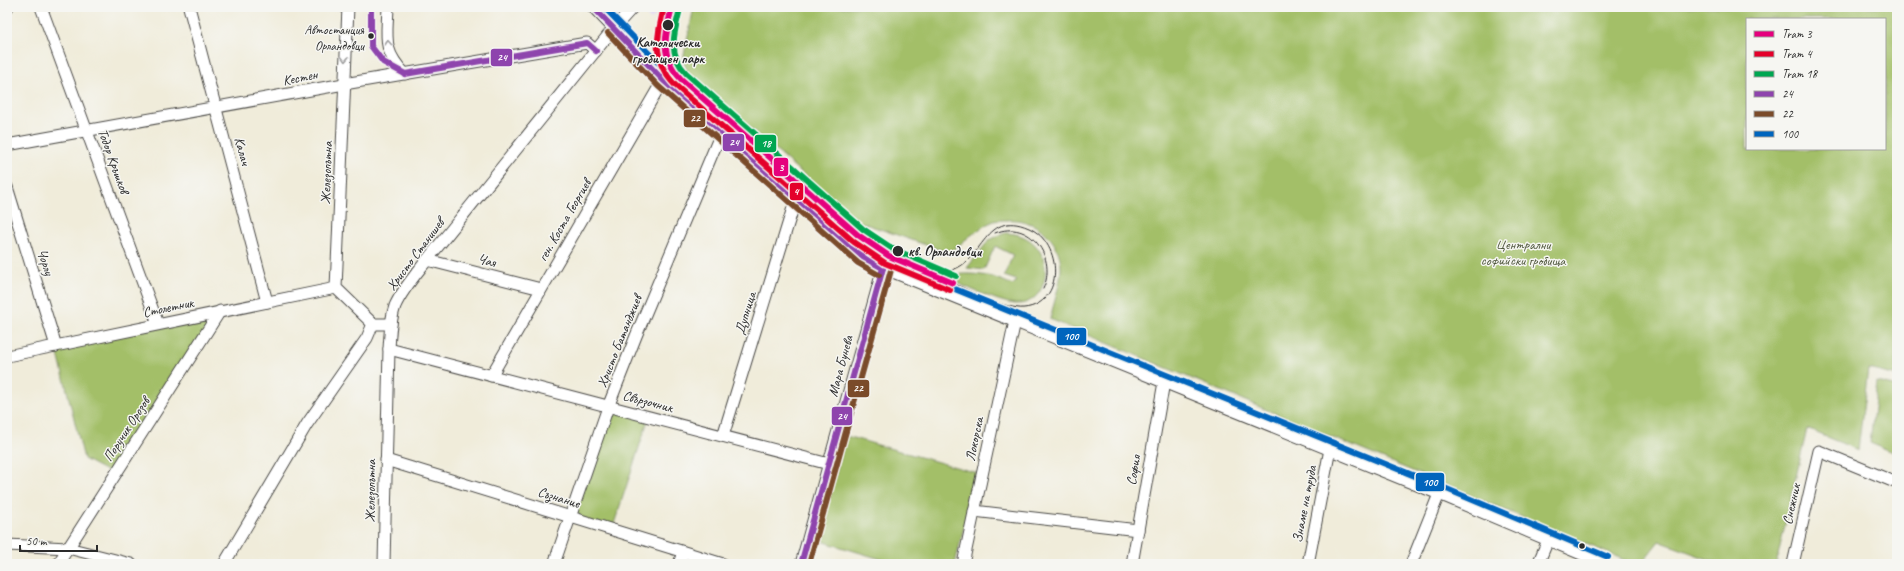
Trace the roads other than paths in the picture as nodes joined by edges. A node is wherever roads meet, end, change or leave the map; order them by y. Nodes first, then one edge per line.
1 (41, 7) edge
2 (190, 7) edge
3 (348, 7) edge
4 (388, 7) edge
5 (593, 7) edge
6 (633, 7) edge
7 (614, 28) junction
8 (596, 51) junction
9 (405, 74) junction
10 (663, 80) junction
11 (344, 84) junction
12 (216, 108) junction
13 (86, 131) junction
14 (721, 133) junction
15 (7, 145) edge
16 (7, 187) edge
17 (796, 198) junction
18 (427, 260) junction
19 (883, 268) junction
20 (336, 288) junction
21 (541, 289) junction
22 (267, 302) junction
23 (220, 312) junction
24 (1015, 321) junction
25 (158, 324) junction
26 (373, 324) junction
27 (391, 324) junction
28 (56, 346) junction
29 (389, 350) junction
30 (7, 356) edge
31 (490, 376) junction
32 (1164, 382) junction
33 (608, 407) junction
34 (723, 436) junction
35 (1330, 449) junction
36 (386, 460) junction
37 (829, 464) junction
38 (1897, 483) edge
39 (1439, 494) junction
40 (974, 511) junction
41 (570, 516) junction
42 (1138, 530) junction
43 (1548, 540) junction
44 (7, 545) edge
45 (68, 548) junction
46 (683, 552) junction
47 (58, 564) edge
48 (131, 564) edge
49 (224, 564) edge
50 (384, 564) edge
51 (554, 564) edge
52 (679, 564) edge
53 (723, 564) edge
54 (801, 564) edge
55 (963, 564) edge
56 (1132, 564) edge
57 (1308, 564) edge
58 (1411, 564) edge
59 (1538, 564) edge
60 (1605, 564) edge
61 (1793, 564) edge

1 - 13 street, Тодор Кръшков
2 - 12 street, Калач
3 -> 11 street, Железопътна
9 -> 4 street
5 - 7 street
6 - 7 street, Христо Станишев
7 - 8 street, Христо Станишев
7 - 10 street
8 - 9 street, Кестен
8 - 18 street, Христо Станишев
9 - 11 street, Кестен
10 - 14 street
10 - 21 street, ген. Коста Георгиев
11 - 12 street, Кестен
11 - 20 street, Железопътна
12 - 13 street, Кестен
12 - 22 street, Калач
13 - 15 street, Кестен
13 - 25 street, Тодор Кръшков
14 - 17 street
14 - 33 street, Христо Батанджиев
16 - 28 street, Чорлу
17 - 19 street
17 - 34 street, Дупница
18 - 21 street, Чая
18 - 27 street, Христо Станишев
19 - 24 street
19 - 37 street, Мара Бунева
20 - 22 street, Столетник
20 - 26 street
21 - 31 street, ген. Коста Георгиев
22 - 23 street, Столетник
23 - 25 street, Столетник
23 - 45 street, Поручик Орозов
24 - 32 street
24 - 40 street, Локорска
25 - 28 street, Столетник
26 - 27 street
26 - 49 street
27 - 29 street, Железопътна
28 - 30 street, Столетник
29 - 31 street, Свързочник
29 - 36 street, Железопътна
31 - 33 street, Свързочник
32 - 35 street
32 - 42 street, София
33 - 34 street, Свързочник
33 - 41 street, Христо Батанджиев
34 - 37 street, Свързочник
35 - 39 street
35 - 57 street, Знаме на труда
36 - 41 street, Съзнание
36 - 50 street, Железопътна
37 - 54 street, Мара Бунева
38 - 61 street, Снежник
39 - 43 street
39 - 58 street
40 - 42 street
40 - 55 street, Локорска
41 - 46 street, Съзнание
41 - 51 street, Христо Батанджиев
42 - 56 street, София
43 - 59 street
43 - 60 street
44 - 45 street
45 - 47 street, Поручик Орозов
45 - 48 street
46 - 52 street
46 - 53 street, Съзнание

